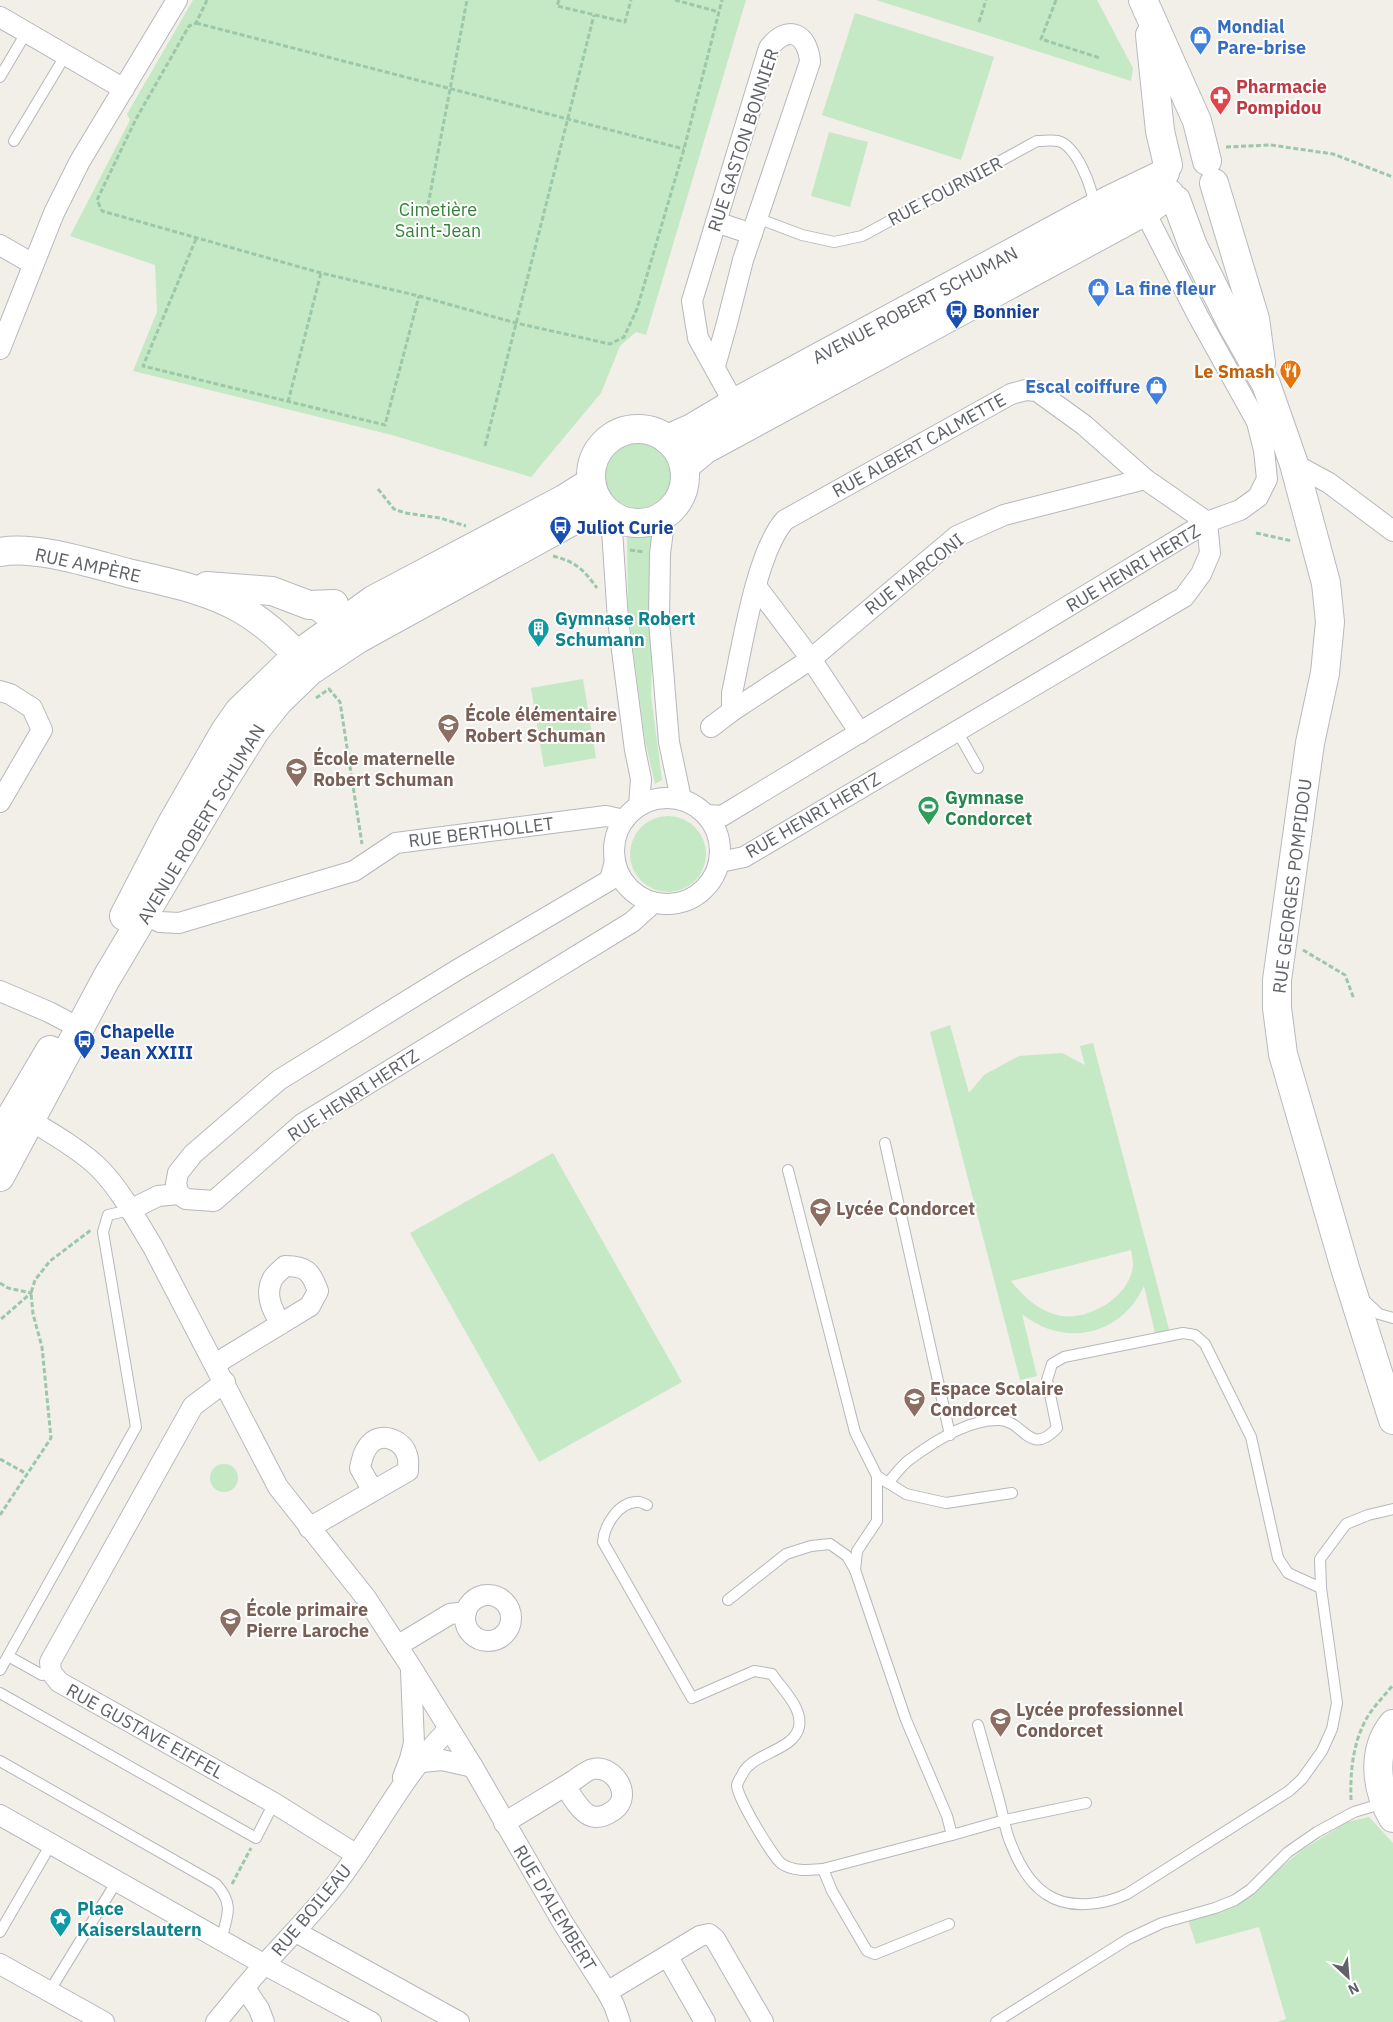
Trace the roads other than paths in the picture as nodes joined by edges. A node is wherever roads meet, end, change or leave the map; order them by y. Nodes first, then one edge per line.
1 (177, 0) edge
2 (1146, 7) edge
3 (0, 17) edge
4 (26, 32) junction
5 (65, 56) junction
6 (0, 77) edge
7 (124, 89) junction
8 (14, 142) dead end
9 (1209, 164) junction
10 (1170, 183) junction
11 (1095, 208) junction
12 (1149, 220) junction
13 (716, 222) junction
14 (1120, 225) junction
15 (754, 226) junction
16 (0, 245) edge
17 (1193, 246) junction
18 (33, 264) junction
19 (0, 348) edge
20 (715, 366) junction
21 (1265, 381) junction
22 (1244, 400) junction
23 (734, 403) junction
24 (1267, 419) junction
25 (667, 440) junction
26 (1294, 464) junction
27 (684, 467) junction
28 (1145, 479) junction
29 (591, 482) junction
30 (608, 512) junction
31 (666, 514) junction
32 (1207, 522) junction
33 (1393, 531) edge
34 (0, 552) edge
35 (176, 584) junction
36 (756, 586) junction
37 (373, 600) junction
38 (316, 604) junction
39 (255, 617) junction
40 (337, 625) junction
41 (811, 659) junction
42 (306, 674) junction
43 (0, 691) edge
44 (251, 700) junction
45 (732, 711) junction
46 (711, 727) dead end
47 (957, 731) junction
48 (860, 733) junction
49 (978, 768) dead end
50 (681, 799) junction
51 (0, 802) edge
52 (639, 806) junction
53 (707, 815) junction
54 (624, 820) junction
55 (615, 862) junction
56 (720, 862) junction
57 (654, 903) junction
58 (145, 915) junction
59 (0, 991) edge
60 (74, 1025) junction
61 (22, 1116) junction
62 (0, 1135) edge
63 (885, 1143) dead end
64 (788, 1170) dead end
65 (0, 1177) edge
66 (178, 1194) junction
67 (130, 1210) junction
68 (1353, 1291) junction
69 (1393, 1318) edge
70 (281, 1324) dead end
71 (216, 1364) junction
72 (225, 1382) junction
73 (1392, 1404) edge
74 (950, 1435) junction
75 (877, 1476) junction
76 (888, 1483) junction
77 (373, 1491) dead end
78 (1012, 1493) dead end
79 (647, 1506) dead end
80 (1393, 1509) edge
81 (309, 1528) junction
82 (855, 1570) junction
83 (1321, 1588) junction
84 (728, 1600) dead end
85 (466, 1612) dead end
86 (397, 1646) junction
87 (8, 1656) junction
88 (411, 1667) junction
89 (0, 1670) edge
90 (51, 1672) junction
91 (0, 1692) edge
92 (1393, 1724) edge
93 (978, 1725) dead end
94 (448, 1730) junction
95 (0, 1761) edge
96 (422, 1762) junction
97 (472, 1767) junction
98 (565, 1786) dead end
99 (398, 1791) junction
100 (274, 1803) junction
101 (1086, 1803) dead end
102 (1389, 1810) edge
103 (0, 1815) edge
104 (1005, 1820) junction
105 (504, 1823) junction
106 (952, 1835) junction
107 (51, 1844) junction
108 (357, 1854) junction
109 (823, 1868) junction
110 (116, 1881) junction
111 (949, 1924) dead end
112 (0, 1932) edge
113 (296, 1932) junction
114 (222, 1940) junction
115 (668, 1957) junction
116 (0, 1964) edge
117 (264, 1964) junction
118 (245, 1988) junction
119 (49, 1992) junction
120 (606, 1992) junction
121 (104, 2022) edge
122 (216, 2022) edge
123 (264, 2022) edge
124 (371, 2022) edge
125 (459, 2022) edge
126 (620, 2022) edge
127 (705, 2022) edge
128 (762, 2022) edge
129 (996, 2022) edge

1 - 7 street
2 - 9 main road, RUE GEORGES POMPIDOU
2 - 10 main road, RUE GEORGES POMPIDOU
3 - 4 street
4 - 5 street
4 - 6 lane
5 - 7 street
5 - 8 lane
7 - 18 street
9 - 10 main road
9 - 10 main road
9 - 21 main road, RUE GEORGES POMPIDOU
10 - 11 main road, AVENUE ROBERT SCHUMAN
10 - 14 main road, AVENUE ROBERT SCHUMAN
10 - 17 main road, RUE GEORGES POMPIDOU
11 - 15 lane, RUE FOURNIER
11 - 23 main road, AVENUE ROBERT SCHUMAN
12 - 14 main road
12 - 17 main road
12 - 22 street
13 - 15 street
13 - 15 street, RUE GASTON BONNIER
13 - 20 street, RUE GASTON BONNIER
14 - 27 main road, AVENUE ROBERT SCHUMAN
15 - 20 street, RUE GASTON BONNIER
16 - 18 street
17 - 21 main road, RUE GEORGES POMPIDOU
18 - 19 street
20 - 23 street, RUE GASTON BONNIER
21 - 22 street
21 - 24 main road, RUE GEORGES POMPIDOU
22 - 24 street
23 - 25 main road, AVENUE ROBERT SCHUMAN
24 - 26 main road, RUE GEORGES POMPIDOU
24 - 32 street
25 - 27 main road
25 - 29 main road
26 - 33 street
26 - 68 main road, RUE GEORGES POMPIDOU
27 - 31 main road
28 - 32 street, RUE ALBERT CALMETTE
28 - 36 street, RUE ALBERT CALMETTE
28 - 41 street, RUE MARCONI
29 - 30 main road
29 - 37 main road, AVENUE ROBERT SCHUMAN
30 - 31 main road
30 - 42 main road, AVENUE ROBERT SCHUMAN
30 - 52 street
31 - 50 street
32 - 47 street, RUE HENRI HERTZ
32 - 48 street, RUE HENRI HERTZ
34 - 35 main road, RUE AMPÈRE
35 - 38 main road, RUE AMPÈRE
35 - 39 main road, RUE AMPÈRE
36 - 41 street
36 - 45 street, RUE ALBERT CALMETTE
37 - 38 main road, RUE AMPÈRE
37 - 40 main road, AVENUE ROBERT SCHUMAN
38 - 40 main road
39 - 42 main road, RUE AMPÈRE
39 - 44 main road
40 - 42 main road, AVENUE ROBERT SCHUMAN
41 - 45 street, RUE MARCONI
41 - 48 street
42 - 44 main road, AVENUE ROBERT SCHUMAN
42 - 58 main road, AVENUE ROBERT SCHUMAN
43 - 51 street
44 - 60 main road, AVENUE ROBERT SCHUMAN
45 - 46 street, RUE MARCONI
47 - 49 lane
47 - 56 street, RUE HENRI HERTZ
48 - 53 street, RUE HENRI HERTZ
50 - 52 street
50 - 53 street
52 - 54 street
53 - 56 street
54 - 55 street
54 - 58 street, RUE BERTHOLLET
55 - 57 street
55 - 66 street
56 - 57 street
57 - 66 street, RUE HENRI HERTZ
58 - 60 main road, AVENUE ROBERT SCHUMAN
59 - 60 street
60 - 61 main road, AVENUE ROBERT SCHUMAN
61 - 62 main road, AVENUE ROBERT SCHUMAN
61 - 65 main road, AVENUE ROBERT SCHUMAN
61 - 67 street, RUE D'ALEMBERT
63 - 74 lane
64 - 75 lane
66 - 67 street
67 - 71 street, RUE D'ALEMBERT
67 - 87 lane
68 - 69 lane
68 - 73 main road, RUE GEORGES POMPIDOU
70 - 71 street
71 - 72 street, RUE D'ALEMBERT
72 - 81 street, RUE D'ALEMBERT
72 - 90 street, RUE GUSTAVE EIFFEL
74 - 76 lane
74 - 83 lane
75 - 76 lane
75 - 82 lane
76 - 78 lane
77 - 81 street
79 - 109 lane
80 - 83 lane
81 - 86 street, RUE D'ALEMBERT
82 - 84 lane
82 - 106 lane
83 - 104 lane
85 - 86 street
86 - 88 street, RUE D'ALEMBERT
87 - 89 lane
87 - 90 lane
88 - 94 street, RUE D'ALEMBERT
88 - 99 street, RUE BOILEAU
90 - 100 street, RUE GUSTAVE EIFFEL
91 - 100 lane
92 - 102 main road
93 - 104 lane
94 - 96 street, RUE BOILEAU
94 - 97 street, RUE D'ALEMBERT
95 - 114 lane
96 - 97 street
96 - 99 street, RUE BOILEAU
97 - 105 street, RUE D'ALEMBERT
98 - 105 street
99 - 108 street, RUE BOILEAU
100 - 108 street, RUE GUSTAVE EIFFEL
101 - 104 lane
102 - 129 lane
103 - 107 street
104 - 106 lane
105 - 120 street, RUE D'ALEMBERT
106 - 109 lane
107 - 110 street
107 - 112 lane
108 - 113 street, RUE BOILEAU
109 - 111 lane
110 - 114 street
110 - 119 lane
113 - 117 street, RUE BOILEAU
113 - 125 street
114 - 117 street
115 - 120 street
115 - 127 street
115 - 128 street
116 - 119 street
117 - 118 street, RUE BOILEAU
117 - 124 street
118 - 122 street, RUE BOILEAU
118 - 123 street
119 - 121 street
120 - 126 street, RUE D'ALEMBERT

